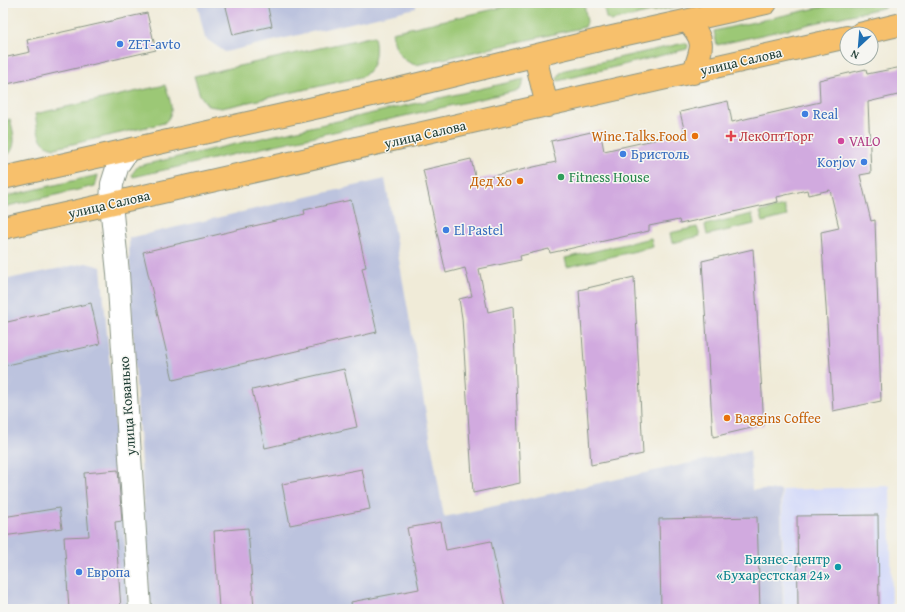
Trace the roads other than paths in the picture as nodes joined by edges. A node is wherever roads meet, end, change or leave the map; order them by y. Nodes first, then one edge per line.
1 (766, 3) edge
2 (687, 21) junction
3 (902, 24) edge
4 (879, 29) edge
5 (839, 39) edge
6 (535, 56) junction
7 (693, 73) junction
8 (547, 106) junction
9 (128, 150) junction
10 (3, 178) edge
11 (111, 204) junction
12 (3, 228) edge
13 (140, 609) edge

1 - 2 main road
2 - 6 main road
2 - 7 main road
3 - 4 main road
5 - 7 main road, улица Салова
6 - 8 main road
6 - 9 main road
7 - 8 main road, улица Салова
8 - 11 main road, улица Салова
9 - 10 main road
9 - 11 street, улица Кованько
11 - 12 main road, улица Салова
11 - 13 street, улица Кованько

